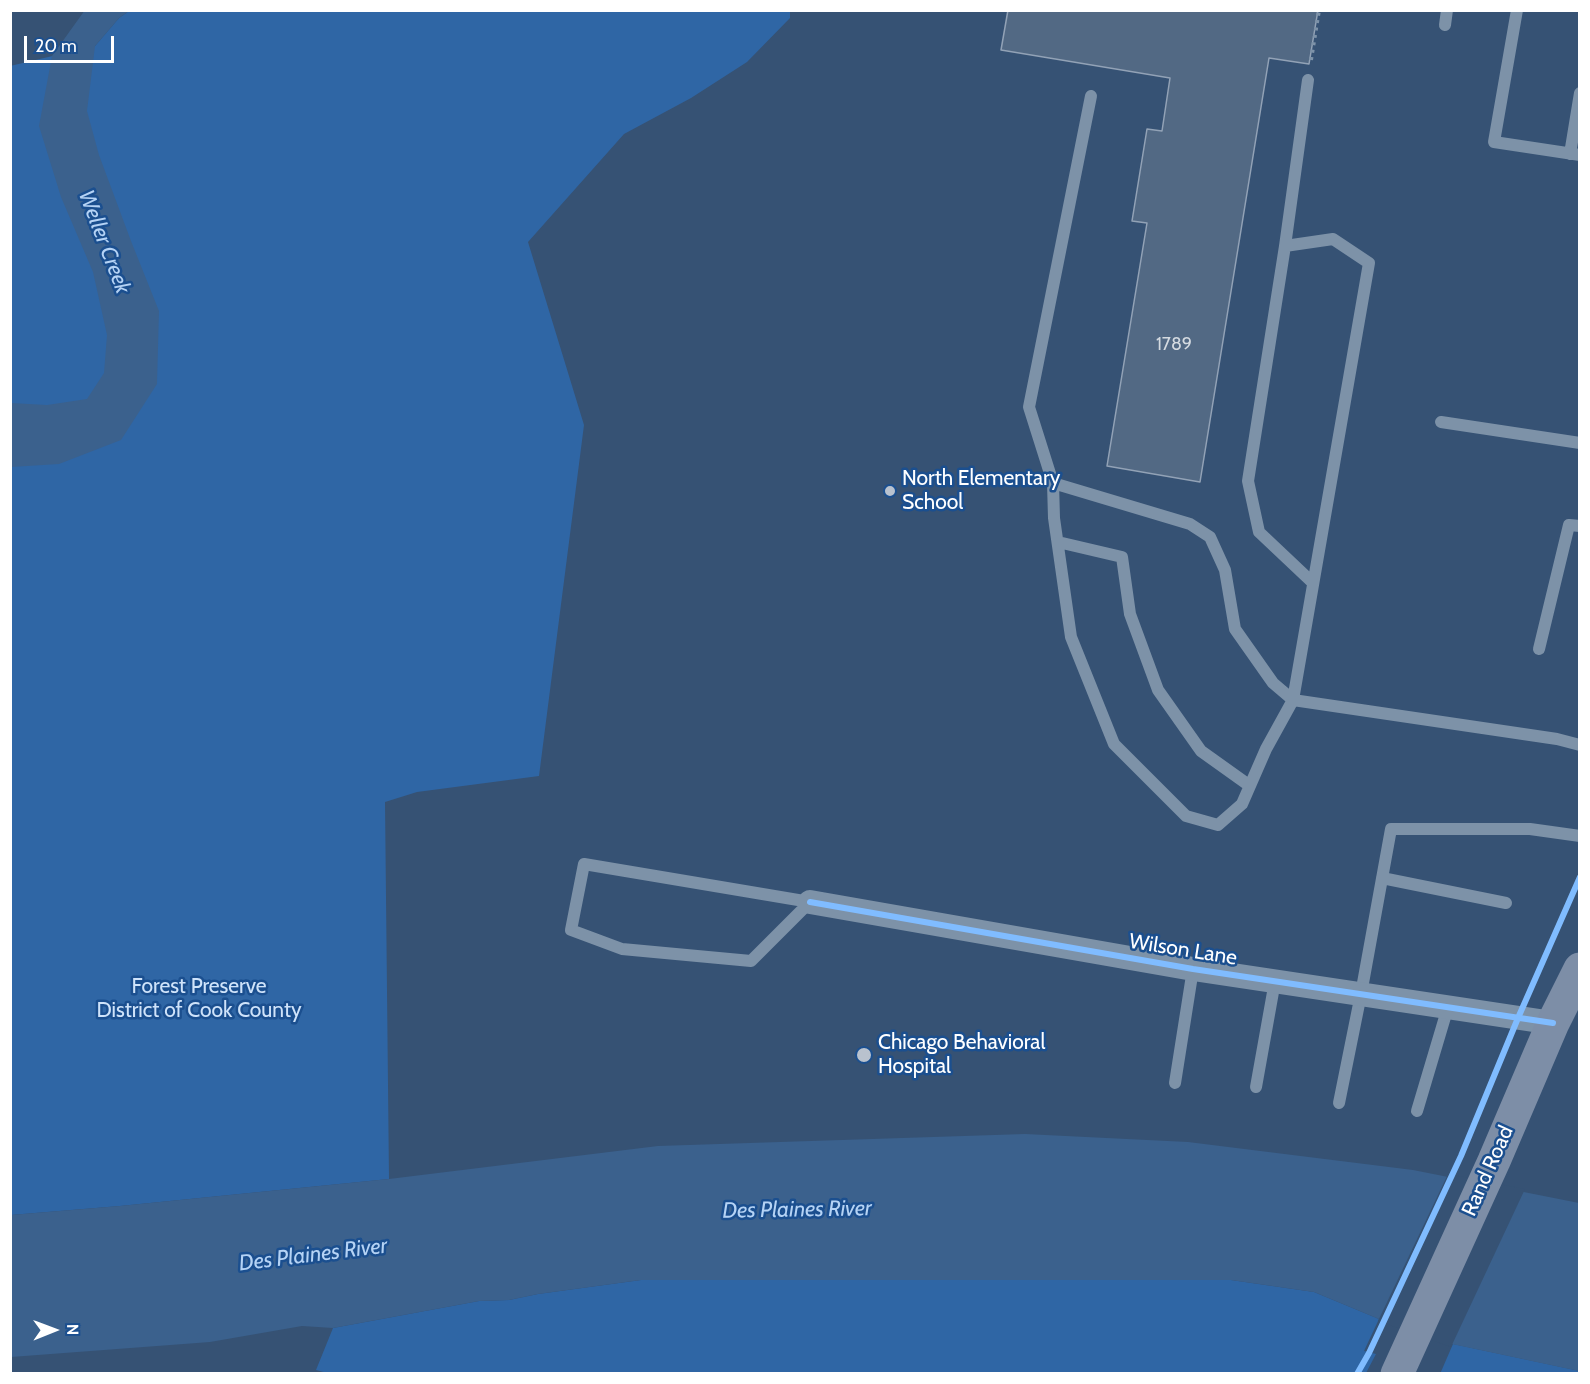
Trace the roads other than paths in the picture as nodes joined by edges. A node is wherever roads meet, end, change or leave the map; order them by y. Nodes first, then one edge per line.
1 (1447, 10) edge
2 (1517, 10) edge
3 (1445, 25) dead end
4 (1308, 80) road end
5 (1580, 93) edge
6 (1091, 96) dead end
7 (1575, 154) edge
8 (1285, 246) junction
9 (1442, 422) dead end
10 (1580, 443) edge
11 (1053, 483) junction
12 (1580, 526) edge
13 (1058, 542) junction
14 (1313, 583) junction
15 (1539, 649) dead end
16 (1293, 700) junction
17 (1580, 745) edge
18 (1250, 786) junction
19 (1580, 836) edge
20 (1382, 878) junction
21 (810, 902) junction
22 (1506, 903) dead end
23 (1193, 969) junction
24 (1579, 973) edge
25 (1275, 981) junction
26 (1362, 994) junction
27 (1448, 1007) junction
28 (1553, 1023) junction
29 (1175, 1083) dead end
30 (1256, 1087) dead end
31 (1339, 1103) dead end
32 (1417, 1111) dead end
33 (1400, 1366) edge

1 - 3 lane
2 - 7 lane
4 - 8 lane
5 - 7 lane
6 - 11 lane
8 - 14 lane
8 - 14 lane
9 - 10 lane
11 - 13 lane
11 - 16 lane
12 - 15 lane
13 - 18 lane
13 - 18 lane
14 - 16 lane
16 - 17 lane
16 - 18 lane
19 - 20 lane
20 - 22 lane
20 - 26 lane
21 - 21 lane
21 - 23 street, Wilson Lane
23 - 25 street, Wilson Lane
23 - 29 lane
24 - 28 main road, Rand Road
25 - 26 street, Wilson Lane
25 - 30 lane
26 - 27 street, Wilson Lane
26 - 31 lane
27 - 28 street, Wilson Lane
27 - 32 lane
28 - 33 main road, Rand Road

